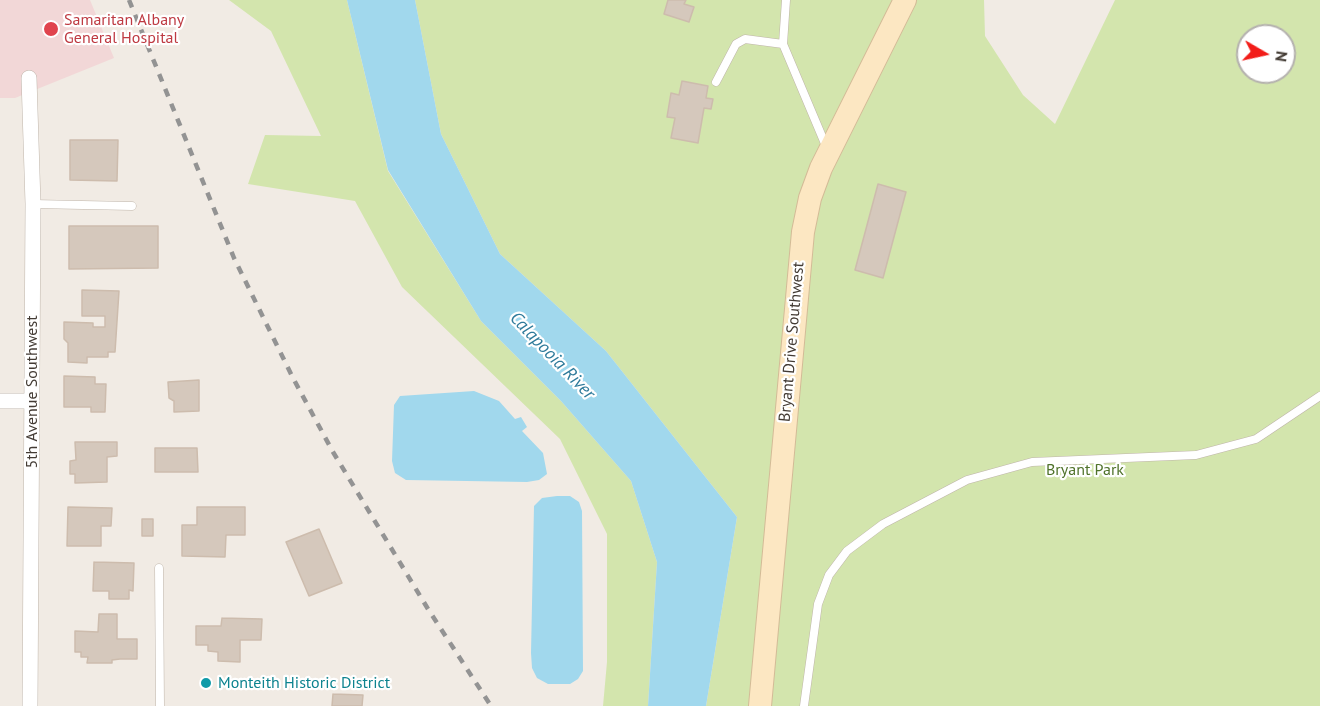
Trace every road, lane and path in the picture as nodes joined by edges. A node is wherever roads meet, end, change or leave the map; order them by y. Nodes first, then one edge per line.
1 (786, 0) edge
2 (905, 0) edge
3 (783, 44) junction
4 (29, 78) dead end
5 (716, 82) dead end
6 (829, 153) junction
7 (33, 204) junction
8 (132, 207) dead end
9 (1320, 396) edge
10 (0, 401) edge
11 (32, 401) junction
12 (159, 568) dead end
13 (30, 706) edge
14 (160, 706) edge
15 (760, 706) edge
16 (804, 706) edge

1 - 3 lane
2 - 6 street, Bryant Drive Southwest
3 - 5 lane
3 - 6 lane
4 - 7 street, 5th Avenue Southwest
6 - 15 street, Bryant Drive Southwest
7 - 8 lane
7 - 11 street, 5th Avenue Southwest
9 - 16 lane
10 - 11 street
11 - 13 street, 5th Avenue Southwest
12 - 14 lane

